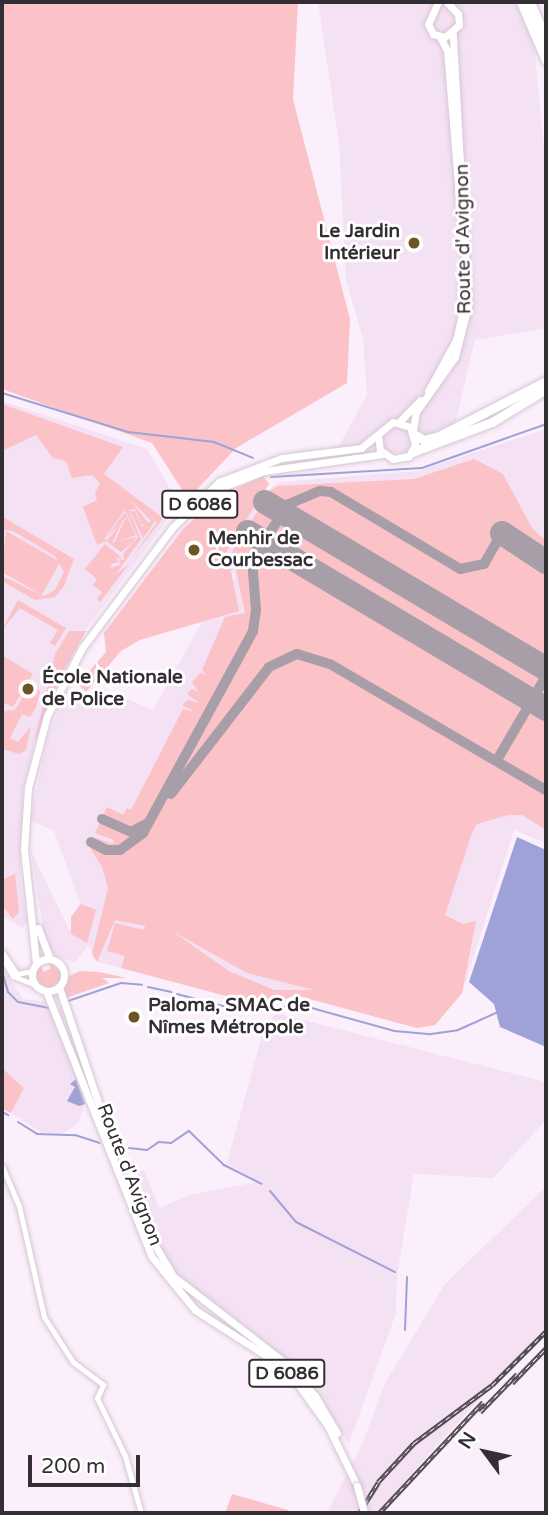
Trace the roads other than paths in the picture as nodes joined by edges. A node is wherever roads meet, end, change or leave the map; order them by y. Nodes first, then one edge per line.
1 (438, 2) edge
2 (521, 2) edge
3 (530, 2) edge
4 (449, 4) edge
5 (432, 10) junction
6 (453, 34) junction
7 (440, 37) junction
8 (546, 40) edge
9 (546, 60) edge
10 (546, 381) edge
11 (546, 389) edge
12 (399, 421) junction
13 (414, 433) junction
14 (378, 436) junction
15 (412, 452) junction
16 (383, 454) junction
17 (2, 955) edge
18 (50, 958) junction
19 (34, 967) junction
20 (35, 985) junction
21 (60, 987) junction
22 (46, 991) junction
23 (2, 1166) edge
24 (357, 1486) junction
25 (141, 1513) edge
26 (364, 1513) edge

1 - 5 main road
2 - 9 highway
3 - 8 highway
4 - 5 main road
4 - 6 main road
5 - 7 main road
6 - 7 main road
6 - 13 main road, Route d'Avignon
7 - 12 main road, Route d'Avignon
10 - 13 highway
11 - 15 highway
12 - 13 main road
12 - 14 main road
13 - 15 main road
14 - 16 main road
14 - 19 main road, D 6086
15 - 16 main road
16 - 18 main road, D 6086
17 - 19 street
17 - 20 street
18 - 19 main road
18 - 21 main road
19 - 20 main road
20 - 22 main road
21 - 22 main road
21 - 24 main road, Route d'Avignon / D 6086
22 - 24 main road, Route d'Avignon / D 6086
23 - 25 street
24 - 26 main road, D 6086, bridge

